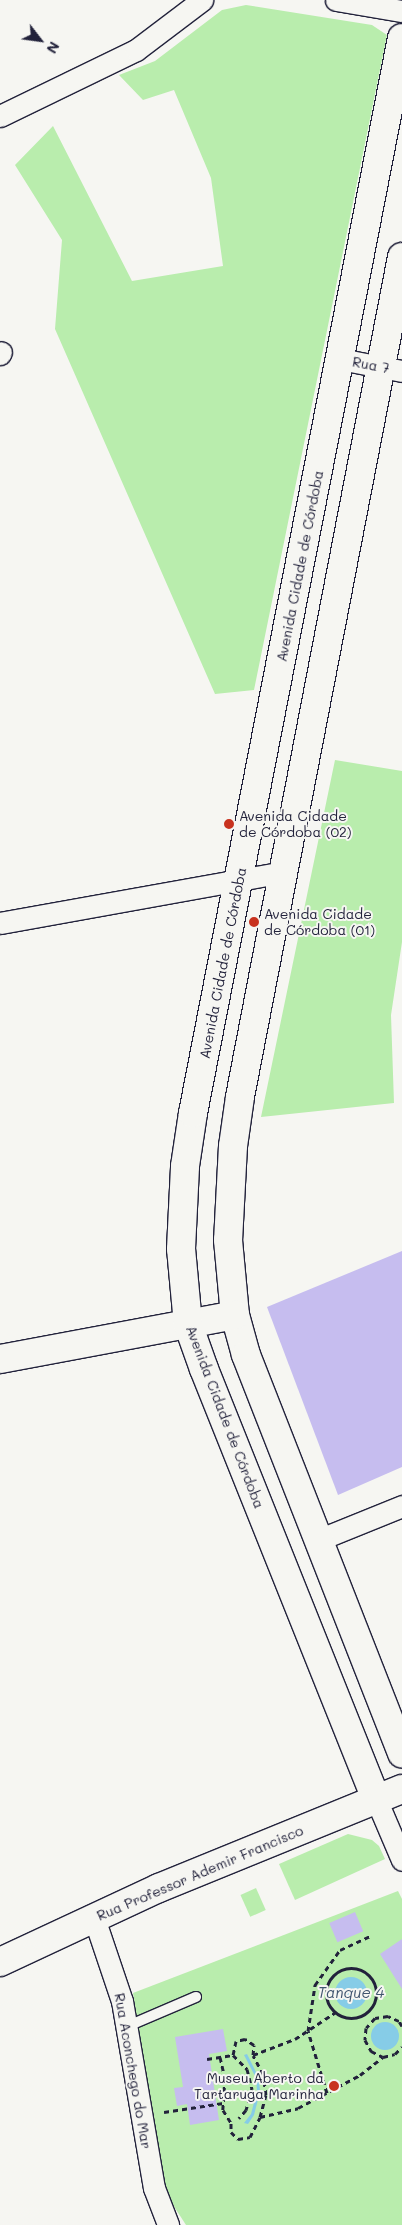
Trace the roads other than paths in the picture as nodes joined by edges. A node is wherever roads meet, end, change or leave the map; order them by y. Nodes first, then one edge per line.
1 (202, 0) edge
2 (336, 0) edge
3 (402, 11) edge
4 (402, 38) edge
5 (0, 116) edge
6 (402, 257) edge
7 (340, 358) junction
8 (392, 369) edge
9 (284, 872) junction
10 (239, 879) junction
11 (0, 923) edge
12 (235, 1315) junction
13 (188, 1324) junction
14 (0, 1359) edge
15 (402, 1506) edge
16 (318, 1540) junction
17 (402, 1754) edge
18 (402, 1788) edge
19 (376, 1799) junction
20 (402, 1860) edge
21 (94, 1918) junction
22 (0, 1962) edge
23 (196, 1997) dead end
24 (128, 2026) junction
25 (168, 2225) edge

1 - 5 street
2 - 3 street
4 - 7 street, Avenida Cidade de Córdoba
6 - 8 street
7 - 8 street, Rua 7
7 - 10 street, Avenida Cidade de Córdoba
8 - 9 street
9 - 10 street
9 - 12 street
10 - 11 street
10 - 13 street, Avenida Cidade de Córdoba
12 - 13 street
12 - 16 street
13 - 14 street
13 - 19 street, Avenida Cidade de Córdoba
15 - 16 street
16 - 17 street
18 - 19 street, Rua Professor Ademir Francisco
19 - 20 street, Avenida Cidade de Córdoba
19 - 21 street, Rua Professor Ademir Francisco
21 - 22 street, Rua Professor Ademir Francisco
21 - 24 street, Rua Aconchego do Mar
23 - 24 lane
24 - 25 street, Rua Aconchego do Mar

